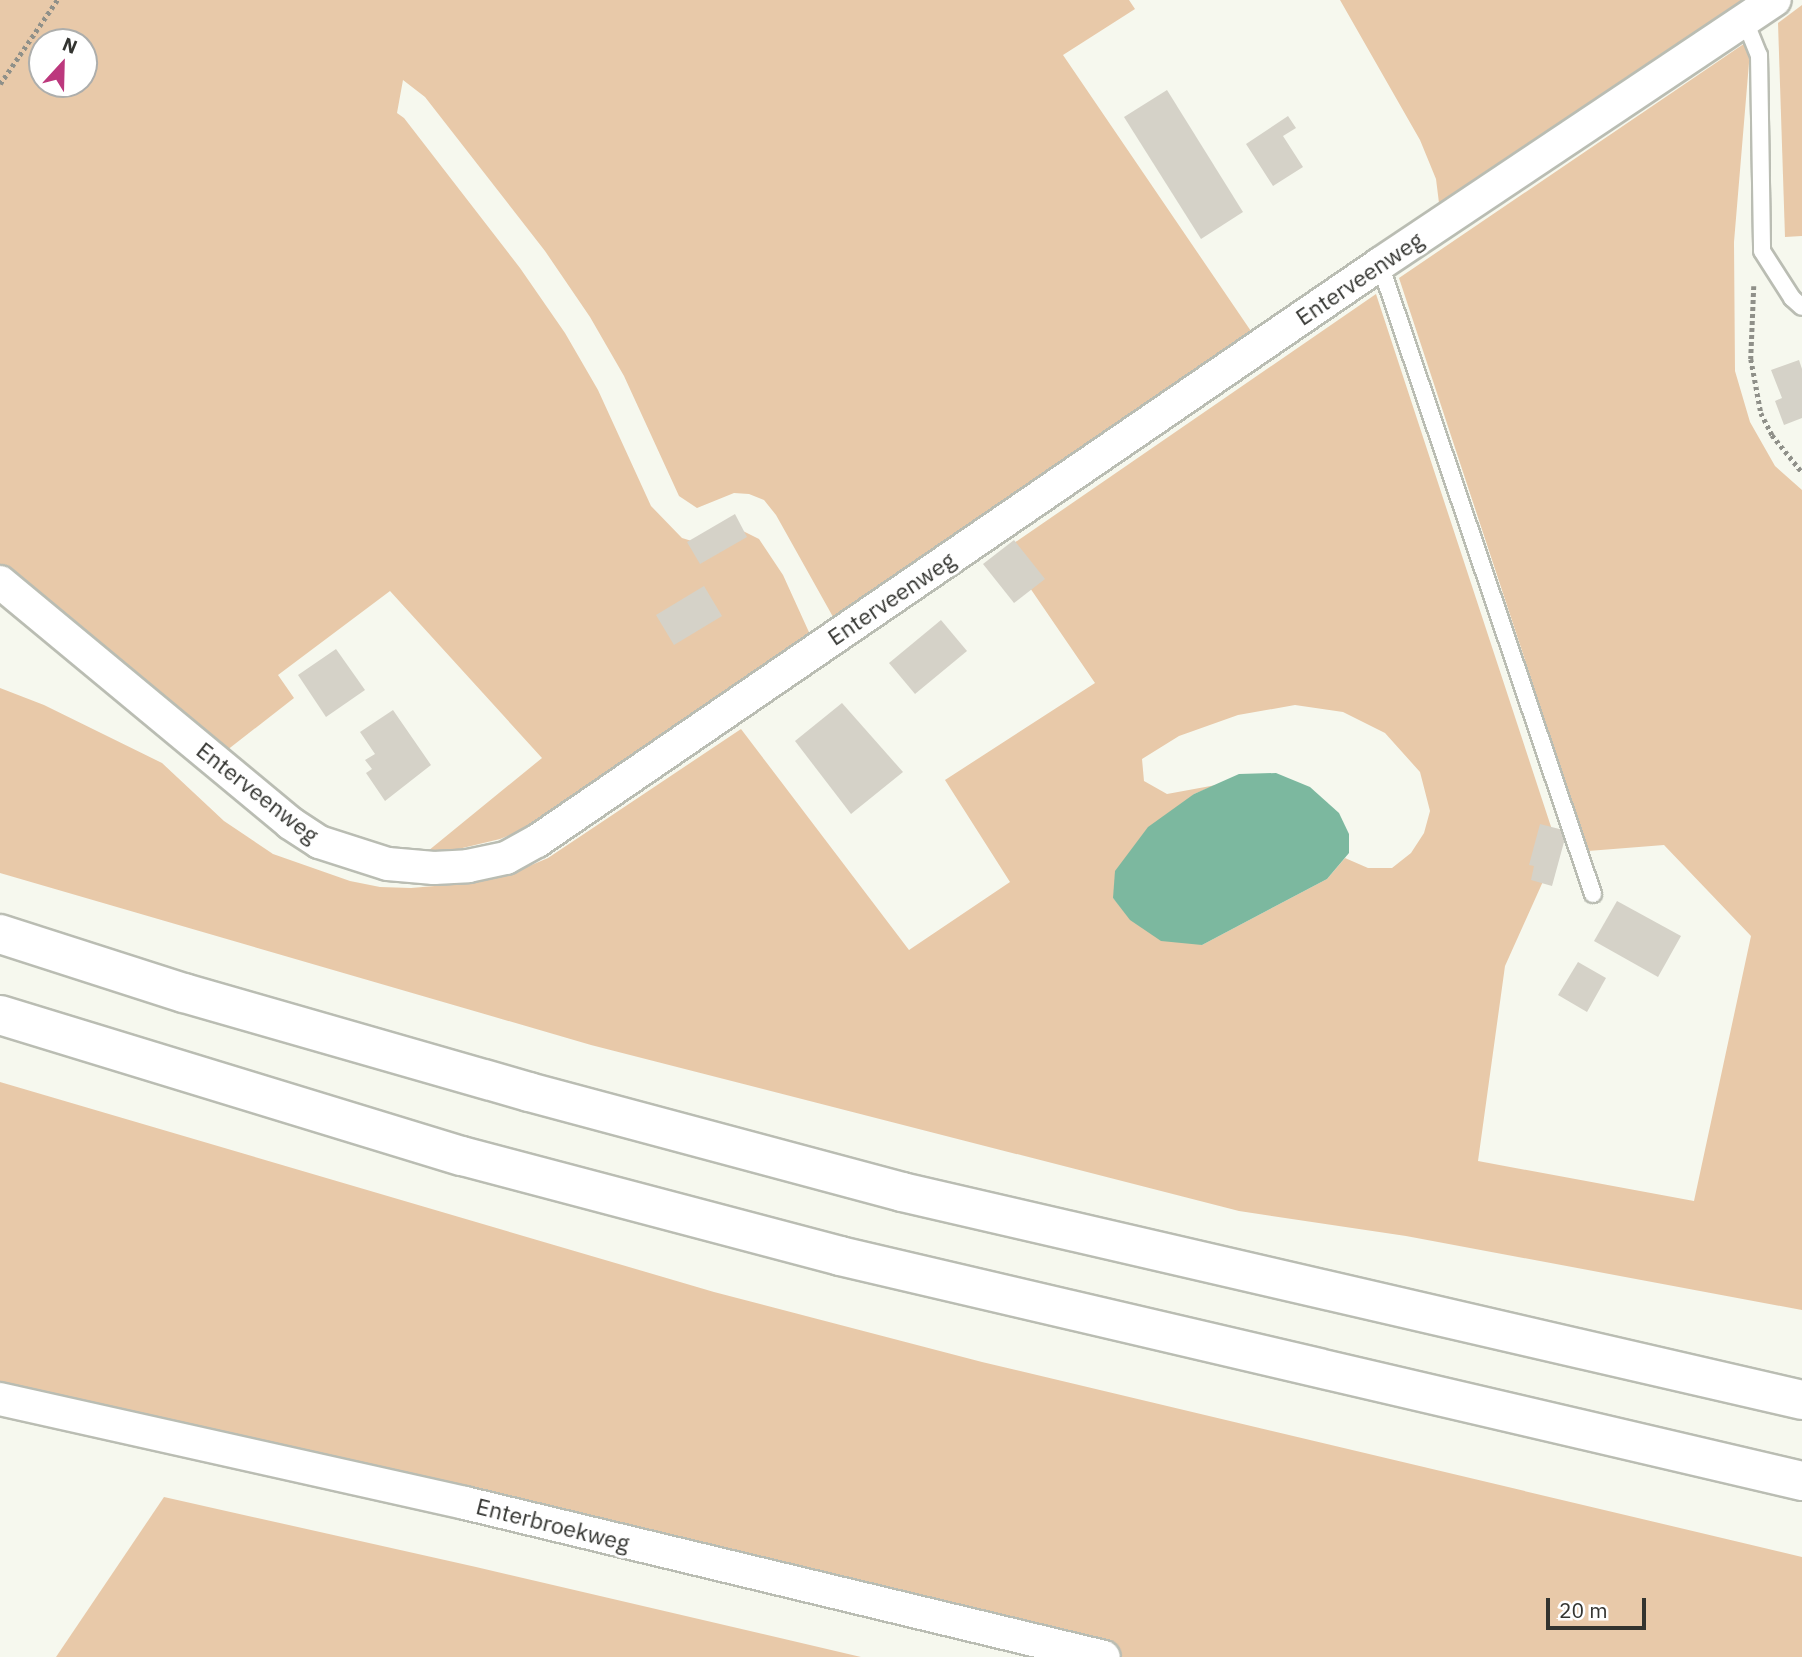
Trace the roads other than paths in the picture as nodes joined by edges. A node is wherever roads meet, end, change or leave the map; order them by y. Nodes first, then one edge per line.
1 (1775, 0) edge
2 (1745, 21) junction
3 (1380, 264) junction
4 (1802, 307) edge
5 (0, 582) edge
6 (1593, 894) dead end
7 (0, 934) edge
8 (0, 1015) edge
9 (0, 1399) edge
10 (1802, 1400) edge
11 (1802, 1481) edge
12 (1104, 1657) edge

1 - 2 street, Enterveenweg
2 - 3 street, Enterveenweg
2 - 4 lane
3 - 5 street, Enterveenweg
3 - 6 lane
7 - 10 highway
8 - 11 highway
9 - 12 street, Enterbroekweg

